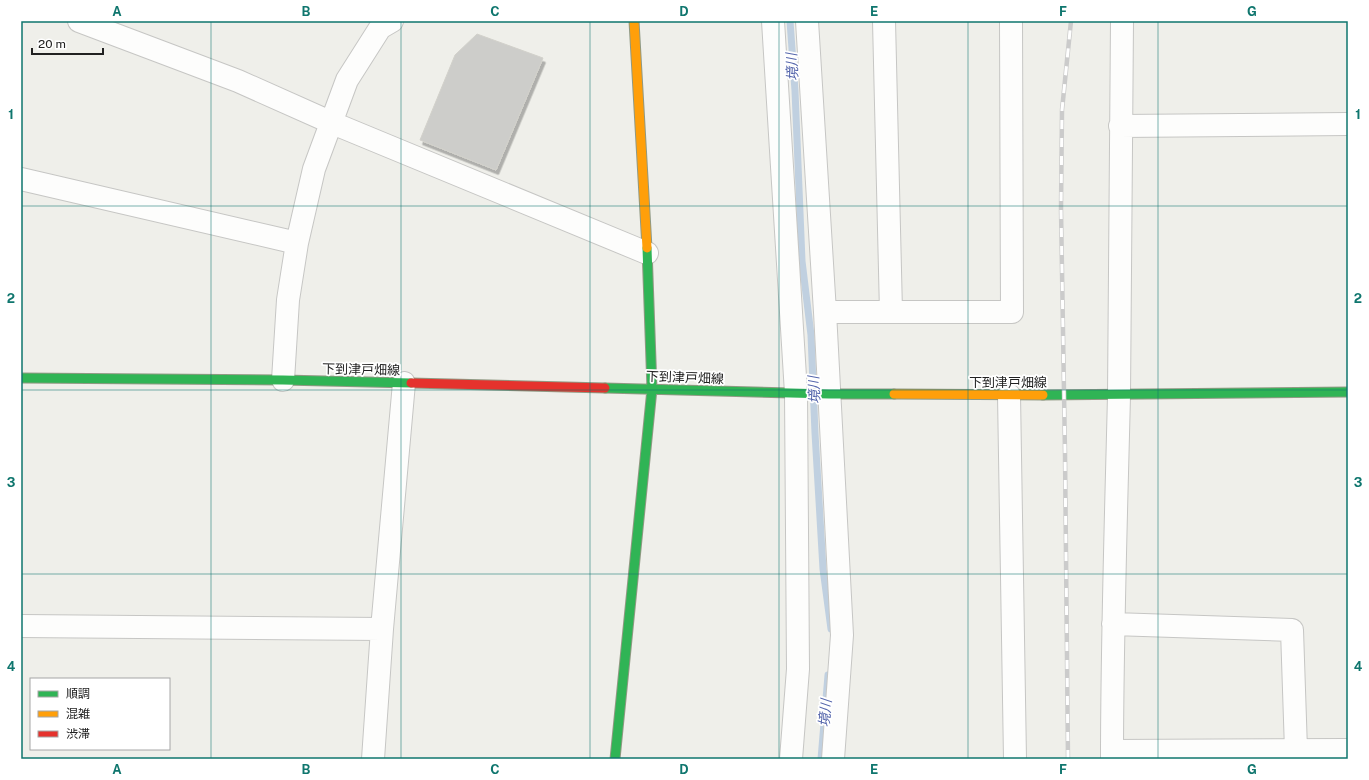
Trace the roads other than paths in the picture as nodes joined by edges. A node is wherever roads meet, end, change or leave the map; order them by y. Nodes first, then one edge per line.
1 (79, 21) edge
2 (634, 21) edge
3 (772, 21) edge
4 (807, 21) edge
5 (884, 21) edge
6 (1011, 21) edge
7 (1122, 21) edge
8 (383, 23) edge
9 (330, 122) junction
10 (1348, 124) edge
11 (1120, 126) junction
12 (21, 179) edge
13 (297, 243) junction
14 (647, 253) junction
15 (825, 312) junction
16 (891, 312) junction
17 (21, 378) edge
18 (283, 380) junction
19 (404, 383) junction
20 (652, 389) junction
21 (1348, 392) edge
22 (796, 393) junction
23 (829, 394) junction
24 (1119, 394) junction
25 (1009, 395) junction
26 (1113, 624) junction
27 (21, 626) edge
28 (382, 629) junction
29 (1296, 750) junction
30 (1348, 750) edge
31 (1112, 755) edge
32 (373, 759) edge
33 (615, 759) edge
34 (791, 759) edge
35 (833, 759) edge
36 (1015, 759) edge

1 - 9 street
2 - 14 main road
3 - 22 street
4 - 15 street
5 - 16 street
6 - 16 street
7 - 11 street
8 - 9 street
9 - 13 street
9 - 14 street
10 - 11 street
11 - 24 street
12 - 13 street
13 - 18 street
14 - 20 main road
15 - 16 street
15 - 23 street
17 - 18 main road, 下到津戸畑線
18 - 19 main road, 下到津戸畑線
19 - 20 main road, 下到津戸畑線
19 - 28 street
20 - 22 main road, 下到津戸畑線
20 - 33 main road
21 - 24 main road, 下到津戸畑線
22 - 23 main road, 下到津戸畑線
22 - 34 street
23 - 25 main road, 下到津戸畑線
23 - 35 street
24 - 25 main road, 下到津戸畑線
24 - 26 street
25 - 36 street
26 - 29 street
26 - 31 street
27 - 28 street
28 - 32 street
29 - 30 street
29 - 31 street

